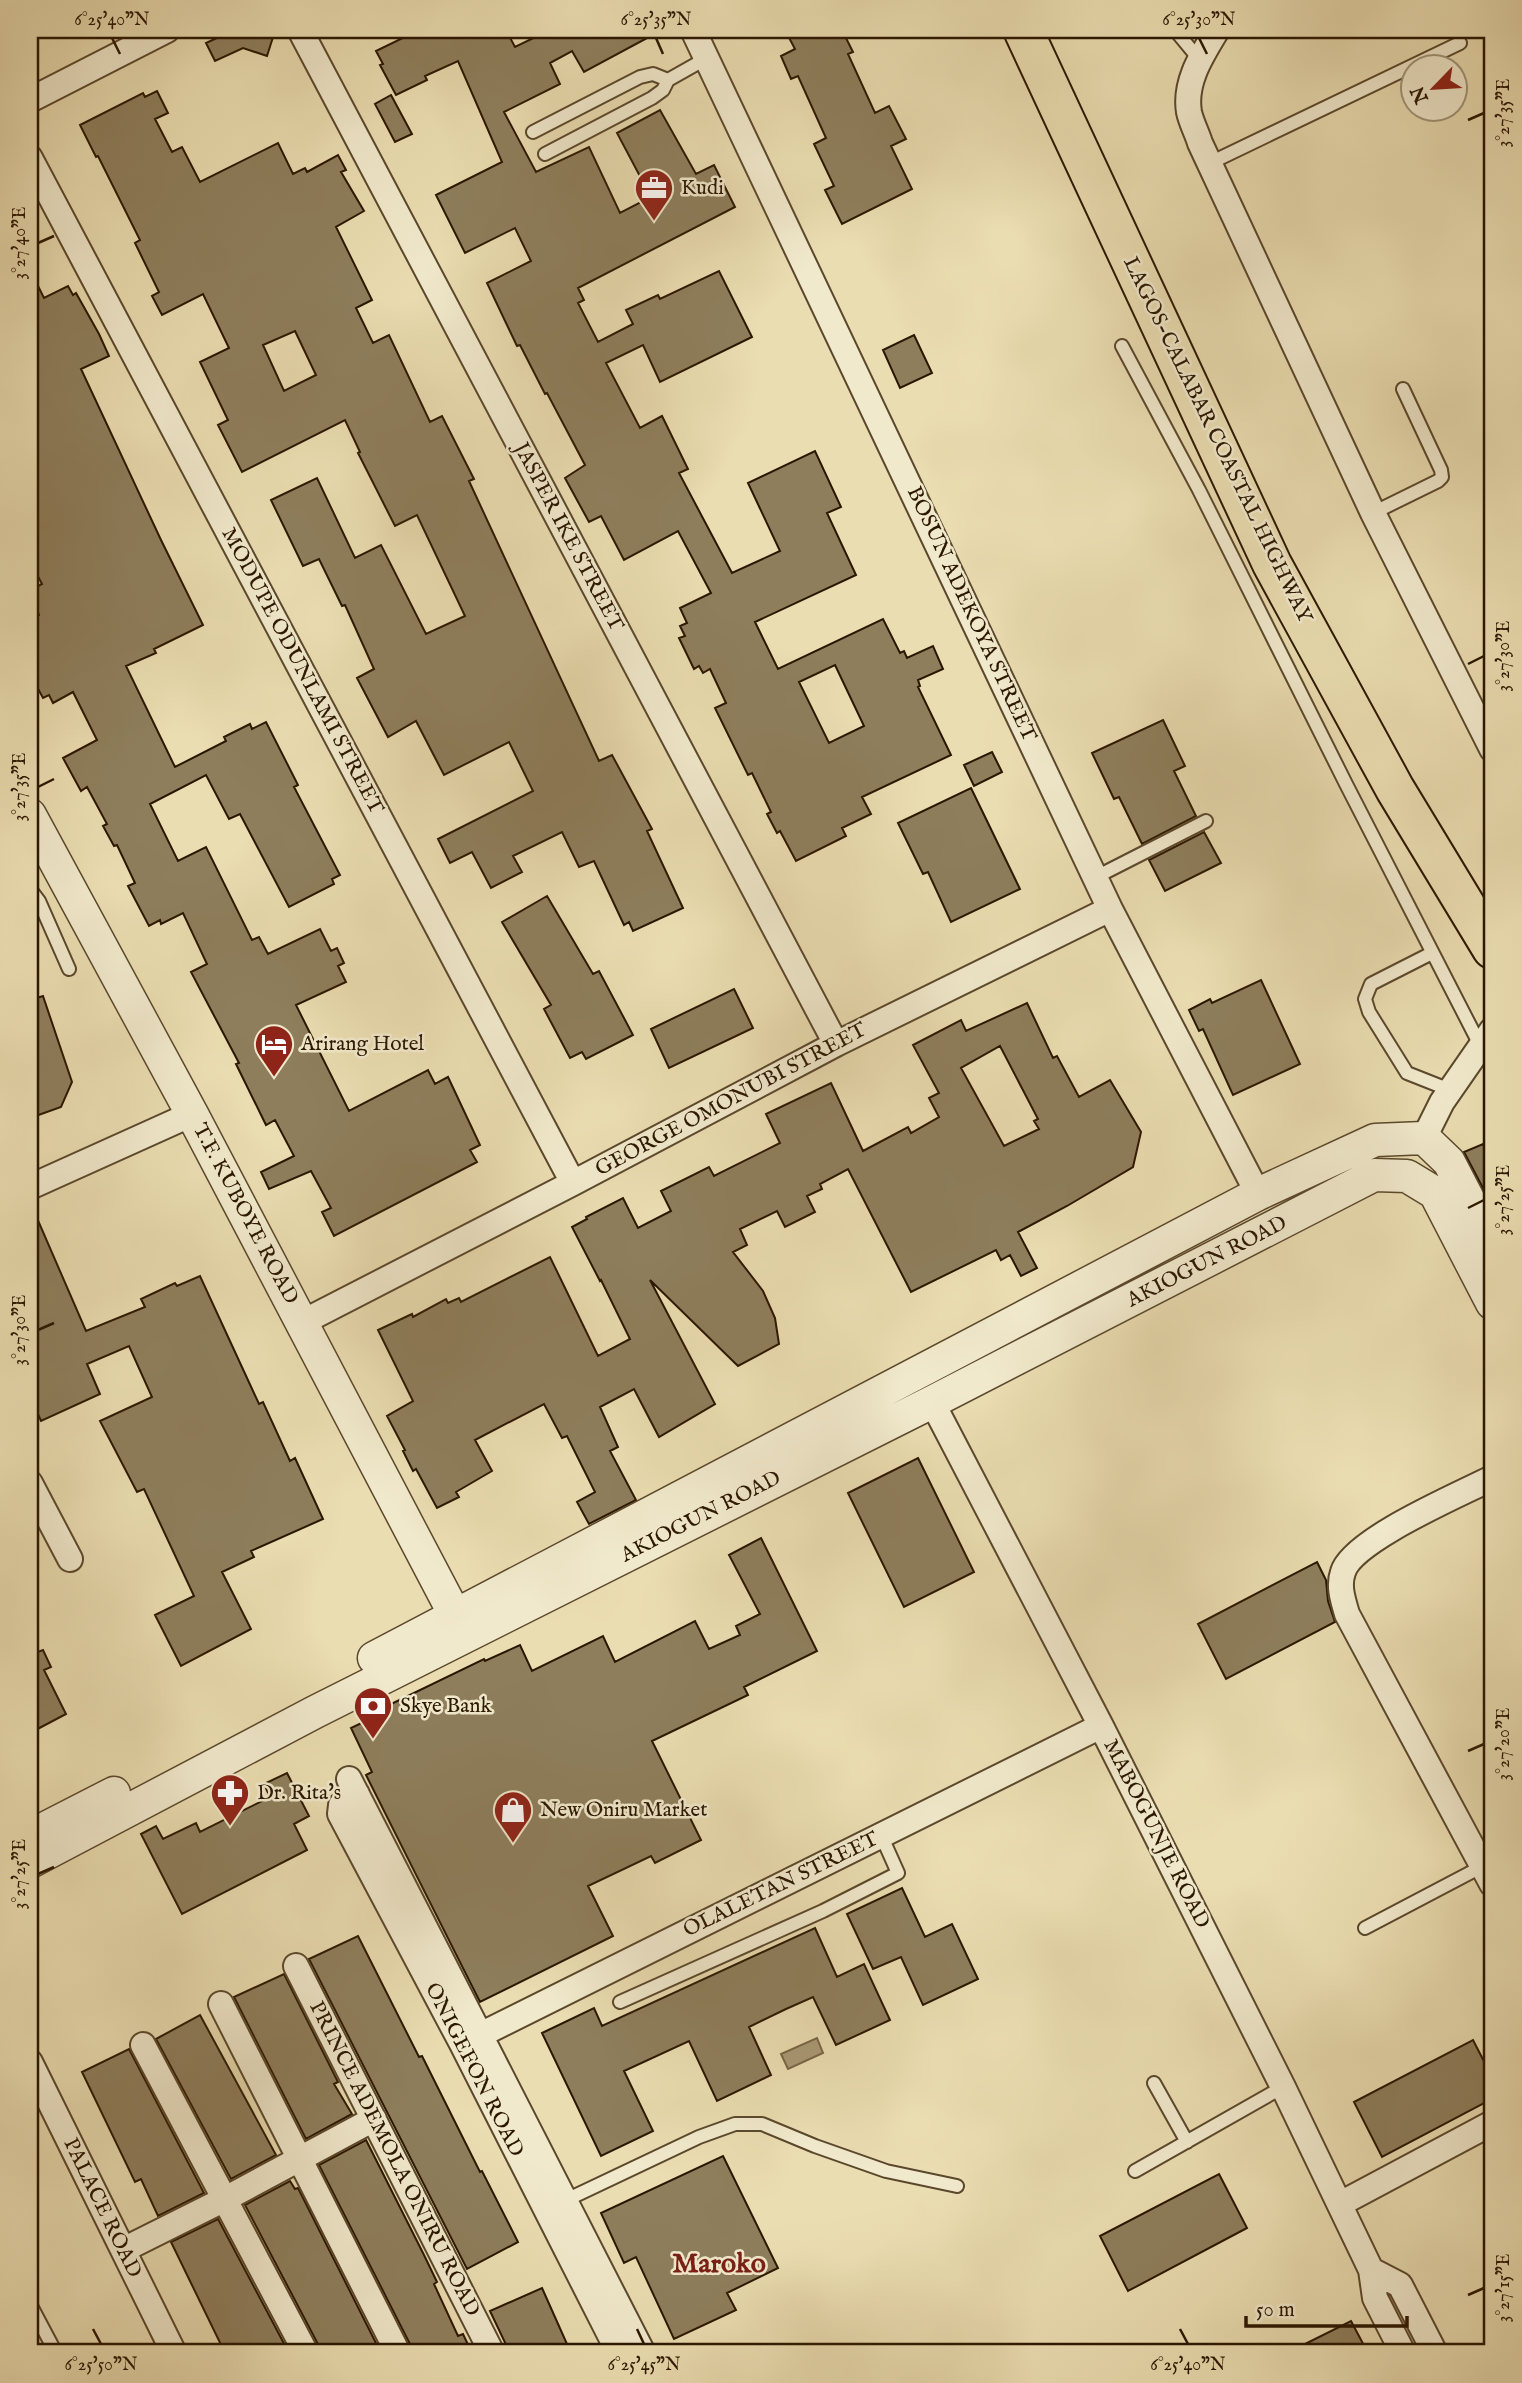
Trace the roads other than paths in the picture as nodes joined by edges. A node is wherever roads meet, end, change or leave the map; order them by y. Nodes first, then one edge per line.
1 (167, 30) edge
2 (300, 30) edge
3 (693, 30) edge
4 (1023, 30) edge
5 (1175, 30) edge
6 (1217, 30) edge
7 (1460, 43) dead end
8 (708, 58) junction
9 (1199, 59) junction
10 (668, 80) junction
11 (30, 100) edge
12 (593, 102) junction
13 (603, 124) junction
14 (533, 132) dead end
15 (545, 154) dead end
16 (30, 158) edge
17 (1210, 163) junction
18 (1122, 346) dead end
19 (1403, 388) dead end
20 (1373, 513) junction
21 (1492, 749) edge
22 (30, 815) edge
23 (1206, 821) dead end
24 (1096, 877) junction
25 (30, 889) edge
26 (1110, 909) junction
27 (1492, 949) edge
28 (1432, 953) junction
29 (69, 969) dead end
30 (1486, 1037) edge
31 (836, 1044) junction
32 (1450, 1090) junction
33 (192, 1114) junction
34 (1424, 1138) junction
35 (573, 1183) junction
36 (30, 1187) edge
37 (1258, 1194) junction
38 (1492, 1245) edge
39 (1492, 1303) edge
40 (303, 1322) junction
41 (932, 1402) junction
42 (1492, 1478) edge
43 (30, 1483) edge
44 (70, 1559) dead end
45 (455, 1615) junction
46 (1101, 1726) junction
47 (353, 1786) dead end
48 (880, 1835) junction
49 (30, 1836) edge
50 (30, 1862) edge
51 (1487, 1875) edge
52 (1365, 1928) dead end
53 (296, 1965) dead end
54 (620, 2001) dead end
55 (221, 2004) dead end
56 (470, 2040) junction
57 (143, 2045) dead end
58 (30, 2062) edge
59 (1153, 2084) dead end
60 (1283, 2087) junction
61 (374, 2119) junction
62 (1492, 2123) edge
63 (1187, 2142) junction
64 (300, 2159) junction
65 (1135, 2171) dead end
66 (957, 2186) dead end
67 (225, 2199) junction
68 (564, 2201) junction
69 (1340, 2204) junction
70 (123, 2250) junction
71 (1371, 2270) junction
72 (30, 2304) edge
73 (56, 2353) edge
74 (174, 2353) edge
75 (306, 2353) edge
76 (398, 2353) edge
77 (492, 2353) edge
78 (620, 2353) edge
79 (643, 2353) edge
80 (1403, 2353) edge
81 (1434, 2353) edge

1 - 11 street
2 - 31 street, JASPER IKE STREET
3 - 8 street, BOSUN ADEKOYA STREET
4 - 27 highway, LAGOS-CALABAR COASTAL HIGHWAY
5 - 9 lane
6 - 9 street
7 - 17 lane
8 - 10 lane
8 - 24 street, BOSUN ADEKOYA STREET
9 - 17 street
10 - 12 lane
10 - 13 lane
12 - 13 lane
12 - 14 lane
13 - 15 lane
16 - 35 street, MODUPE ODUNLAMI STREET
17 - 20 street
18 - 28 lane
19 - 20 lane
20 - 21 street
22 - 33 street, T.F. KUBOYE ROAD
23 - 24 lane
24 - 26 street, BOSUN ADEKOYA STREET
25 - 29 lane
26 - 31 street, GEORGE OMONUBI STREET
26 - 37 street, BOSUN ADEKOYA STREET
28 - 30 lane
28 - 32 lane
30 - 32 street
31 - 35 street, GEORGE OMONUBI STREET
32 - 34 street
33 - 36 street
33 - 40 street, T.F. KUBOYE ROAD
34 - 37 street
34 - 38 street
35 - 40 street, GEORGE OMONUBI STREET
37 - 45 street
39 - 41 street, AKIOGUN ROAD
40 - 45 street, T.F. KUBOYE ROAD
41 - 46 street, MABOGUNJE ROAD
41 - 50 street, AKIOGUN ROAD
42 - 51 street
43 - 44 street
45 - 49 street
46 - 48 street, OLALETAN STREET
46 - 60 street, MABOGUNJE ROAD
47 - 56 street, ONIGEFON ROAD
48 - 54 lane
48 - 56 street, OLALETAN STREET
51 - 52 lane
53 - 61 street, PRINCE ADEMOLA ONIRU ROAD
55 - 64 street
56 - 68 street, ONIGEFON ROAD
56 - 78 street, ONIGEFON ROAD
57 - 67 street
58 - 70 street, PALACE ROAD
59 - 63 lane
60 - 63 lane
60 - 69 street, MABOGUNJE ROAD
61 - 64 street
61 - 77 street, PRINCE ADEMOLA ONIRU ROAD
62 - 69 street
63 - 65 lane
64 - 67 street
64 - 76 street
66 - 68 lane
67 - 70 street
67 - 75 street
68 - 79 street, ONIGEFON ROAD
69 - 71 street, MABOGUNJE ROAD
70 - 74 street, PALACE ROAD
71 - 80 street, MABOGUNJE ROAD
71 - 81 street
72 - 73 lane

